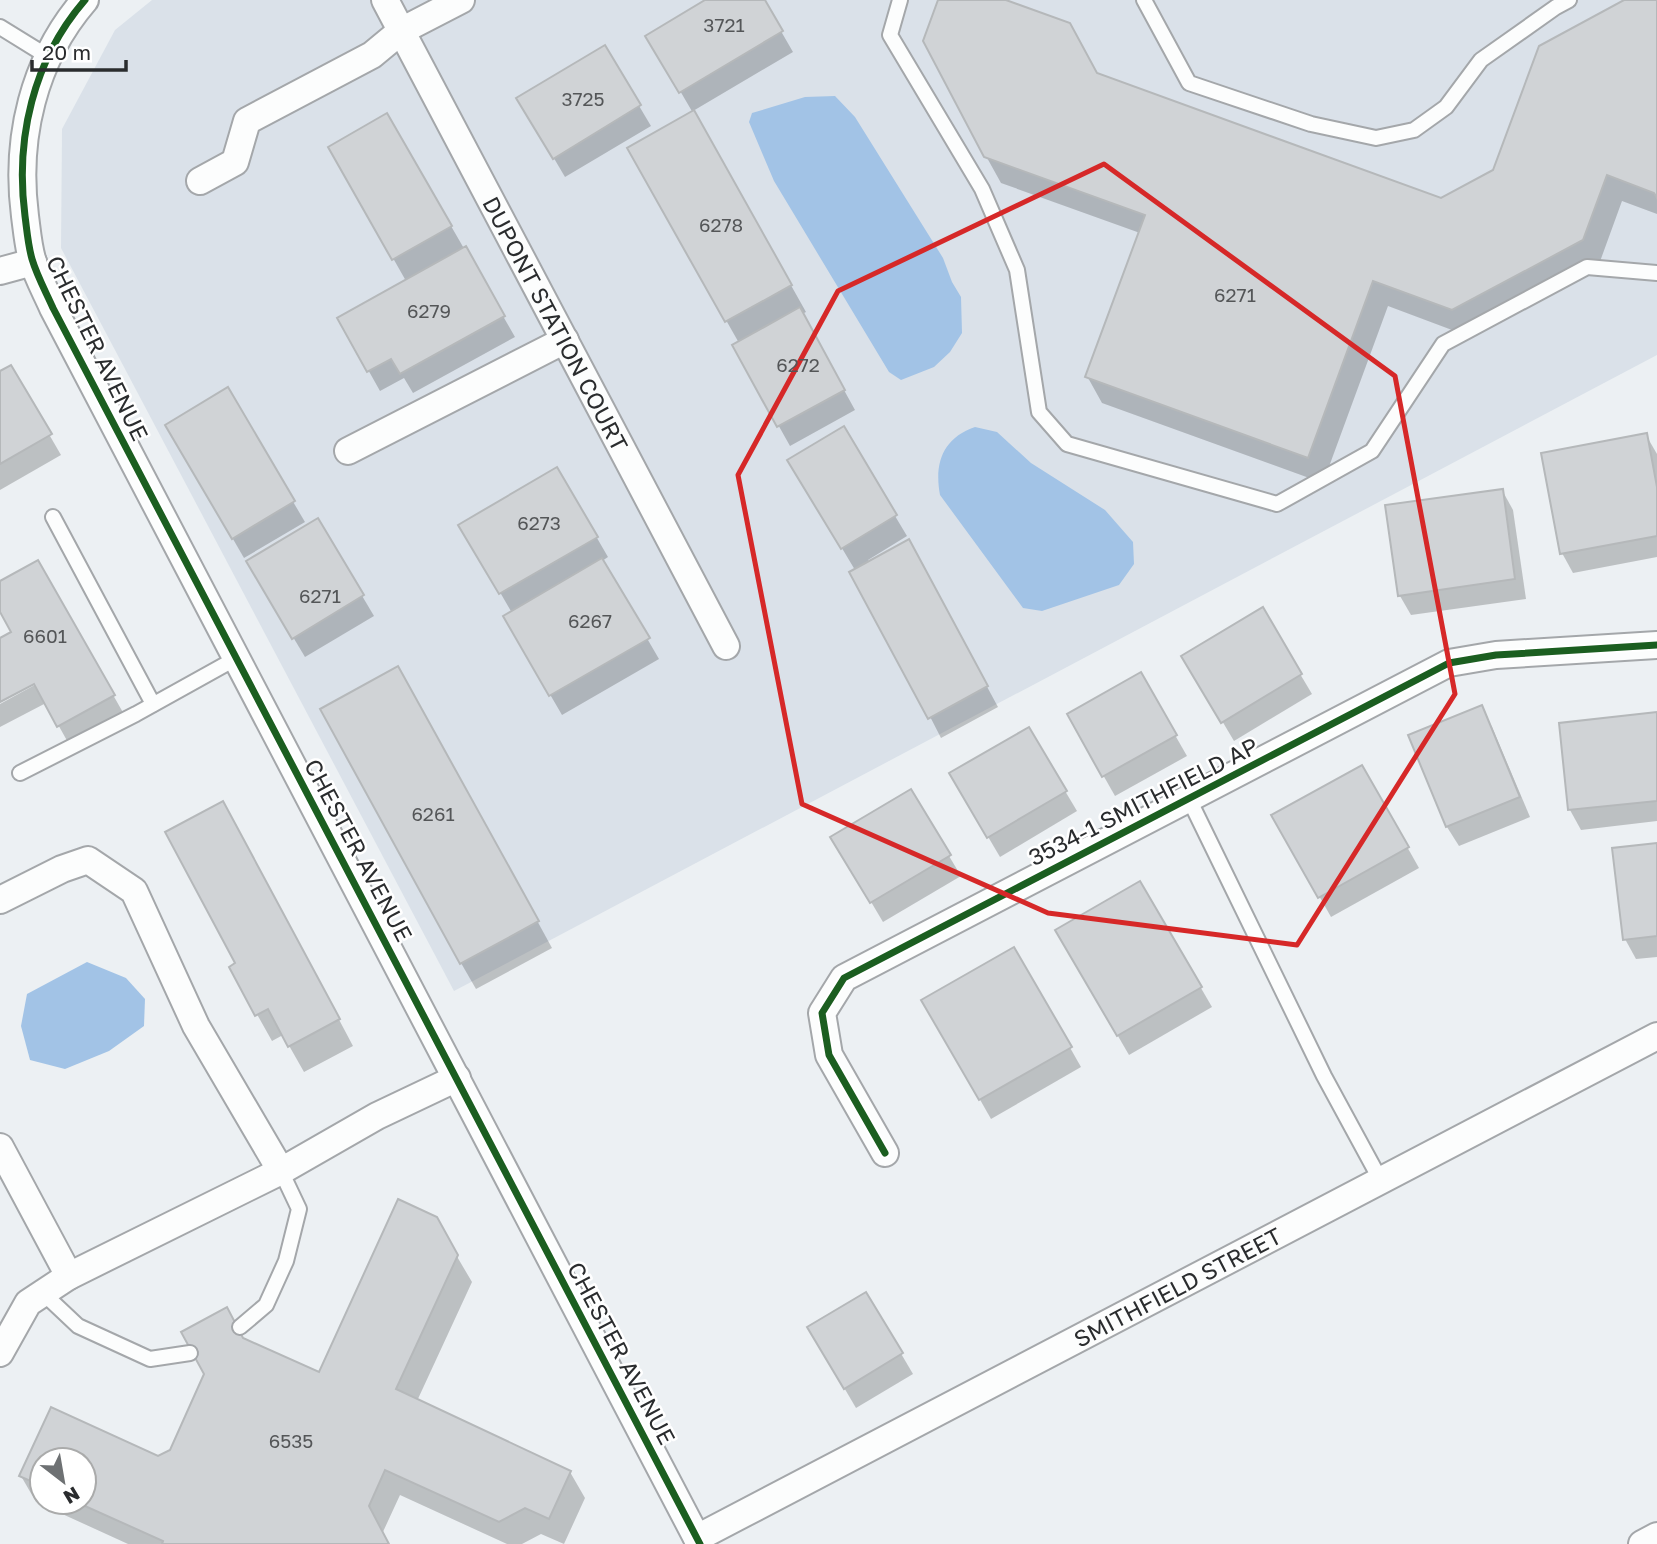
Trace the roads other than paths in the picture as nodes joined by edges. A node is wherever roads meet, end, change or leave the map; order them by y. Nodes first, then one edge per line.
1 (85, 0) edge
2 (385, 0) edge
3 (461, 0) edge
4 (900, 0) edge
5 (1144, 0) edge
6 (1569, 0) edge
7 (0, 27) edge
8 (401, 31) junction
9 (47, 56) junction
10 (200, 181) dead end
11 (33, 262) junction
12 (0, 271) edge
13 (1657, 272) edge
14 (565, 340) junction
15 (348, 451) dead end
16 (53, 517) dead end
17 (1657, 645) edge
18 (726, 646) dead end
19 (235, 659) junction
20 (153, 704) junction
21 (20, 773) dead end
22 (1189, 799) junction
23 (0, 900) edge
24 (1657, 1036) edge
25 (457, 1078) junction
26 (0, 1147) edge
27 (885, 1153) dead end
28 (281, 1171) junction
29 (1381, 1181) junction
30 (69, 1276) junction
31 (43, 1293) junction
32 (240, 1326) dead end
33 (0, 1353) edge
34 (190, 1353) dead end
35 (1657, 1536) edge
36 (695, 1542) edge
37 (1642, 1544) edge

1 - 9 street, CHESTER AVENUE
2 - 8 street, DUPONT STATION COURT
3 - 8 street
4 - 13 lane
5 - 6 lane
7 - 9 lane
8 - 10 street
8 - 14 street, DUPONT STATION COURT
9 - 11 street, CHESTER AVENUE
11 - 12 street
11 - 19 street, CHESTER AVENUE
14 - 15 street
14 - 18 street, DUPONT STATION COURT
16 - 20 lane
17 - 22 street, 3534-1 SMITHFIELD AP
19 - 20 lane
19 - 25 street, CHESTER AVENUE
20 - 21 lane
22 - 27 street, 3534-1 SMITHFIELD AP
22 - 29 lane
23 - 28 street
24 - 29 street, SMITHFIELD STREET
25 - 28 street
25 - 36 street, CHESTER AVENUE
26 - 30 street
28 - 30 street
28 - 32 lane
29 - 36 street, SMITHFIELD STREET
30 - 31 street
31 - 33 street
31 - 34 lane
35 - 37 street

